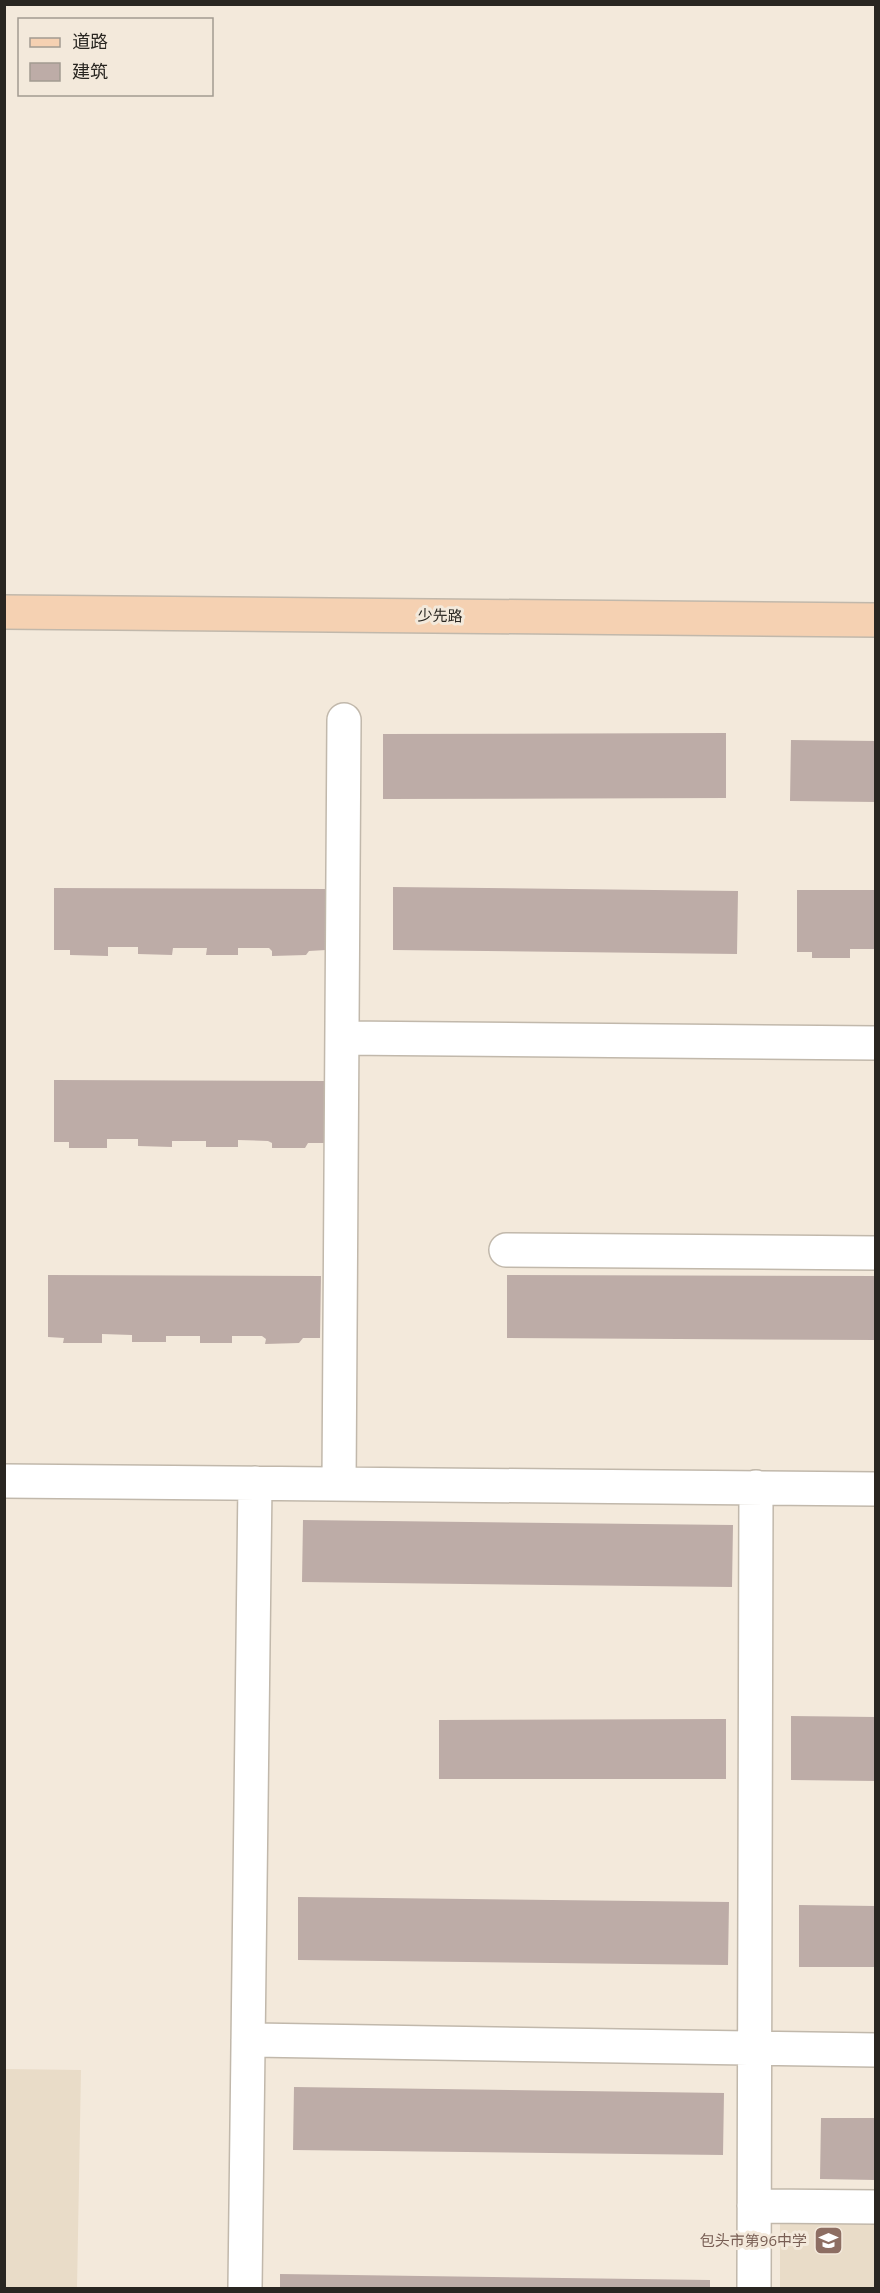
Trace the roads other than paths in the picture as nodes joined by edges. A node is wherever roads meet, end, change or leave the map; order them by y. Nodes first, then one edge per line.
1 (4, 612) edge
2 (876, 621) edge
3 (344, 720) dead end
4 (342, 1038) junction
5 (876, 1043) edge
6 (506, 1250) dead end
7 (876, 1252) edge
8 (4, 1481) edge
9 (255, 1483) junction
10 (339, 1484) junction
11 (756, 1488) junction
12 (876, 1489) edge
13 (248, 2040) junction
14 (754, 2048) junction
15 (876, 2050) edge
16 (754, 2206) junction
17 (876, 2207) edge
18 (245, 2289) edge
19 (754, 2289) edge

1 - 2 main road, 少先路
3 - 4 street
4 - 5 street
4 - 10 street
6 - 7 street
8 - 9 street
9 - 10 street
9 - 13 street
10 - 11 street
11 - 12 street
11 - 14 street
13 - 14 street
13 - 18 street
14 - 15 street
14 - 16 street
16 - 17 street
16 - 19 street

